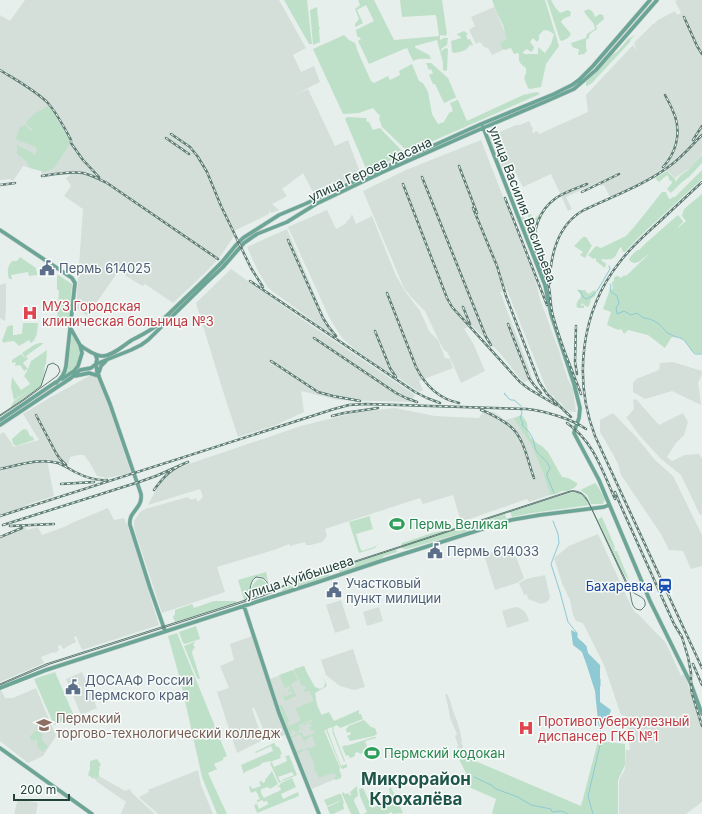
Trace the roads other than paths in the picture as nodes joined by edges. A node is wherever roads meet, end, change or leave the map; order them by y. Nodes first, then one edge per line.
1 (650, 0) edge
2 (656, 0) edge
3 (482, 126) junction
4 (290, 210) junction
5 (275, 217) junction
6 (294, 218) junction
7 (278, 225) junction
8 (0, 230) edge
9 (71, 328) junction
10 (150, 330) junction
11 (153, 335) junction
12 (80, 345) junction
13 (93, 353) junction
14 (81, 358) junction
15 (108, 359) junction
16 (96, 364) junction
17 (88, 368) junction
18 (98, 376) junction
19 (71, 378) junction
20 (56, 383) junction
21 (0, 420) edge
22 (0, 425) edge
23 (609, 505) junction
24 (244, 606) junction
25 (165, 631) junction
26 (0, 688) edge
27 (702, 714) edge
28 (0, 748) edge
29 (92, 814) edge
30 (319, 814) edge

1 - 3 main road, улица Героев Хасана
2 - 3 main road, улица Героев Хасана
3 - 4 main road, улица Героев Хасана
3 - 6 main road, улица Героев Хасана
3 - 23 main road, улица Василия Васильева
4 - 5 main road, улица Героев Хасана
4 - 6 main road
5 - 7 main road
5 - 10 main road, улица Героев Хасана
6 - 7 main road, улица Героев Хасана
7 - 11 main road, улица Героев Хасана
8 - 9 main road
9 - 12 main road
9 - 20 main road
10 - 11 main road
10 - 13 main road, улица Героев Хасана
11 - 15 main road, улица Героев Хасана
12 - 13 main road
12 - 14 main road
13 - 14 main road
13 - 16 main road
14 - 17 main road
14 - 20 main road
15 - 16 main road, улица Героев Хасана
15 - 18 main road
16 - 17 main road
16 - 18 main road
17 - 18 main road
17 - 19 main road
18 - 19 main road
18 - 25 main road
19 - 22 main road
20 - 21 main road
23 - 24 main road, улица Куйбышева
23 - 27 main road, улица Василия Васильева
24 - 25 main road, улица Куйбышева
24 - 30 main road
25 - 26 main road, улица Куйбышева
28 - 29 main road

